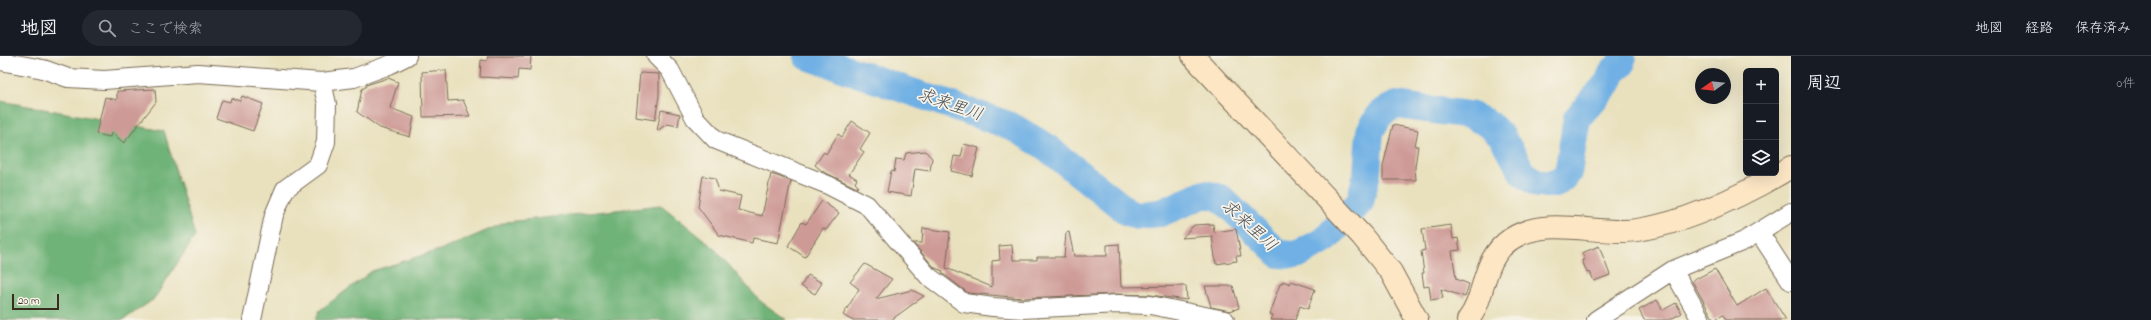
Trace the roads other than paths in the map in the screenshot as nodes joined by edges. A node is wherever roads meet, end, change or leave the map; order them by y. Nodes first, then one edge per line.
1 (407, 56) edge
2 (656, 56) edge
3 (1193, 56) edge
4 (0, 61) edge
5 (322, 82) junction
6 (1791, 167) edge
7 (1791, 212) edge
8 (1759, 232) junction
9 (1673, 270) junction
10 (1791, 281) edge
11 (252, 320) edge
12 (1225, 320) edge
13 (1417, 320) edge
14 (1468, 320) edge
15 (1596, 320) edge
16 (1701, 320) edge

1 - 5 street
2 - 12 street
3 - 13 street
4 - 5 street
5 - 11 street
6 - 14 street
7 - 8 street
8 - 9 street
8 - 10 street
9 - 15 street
9 - 16 street

